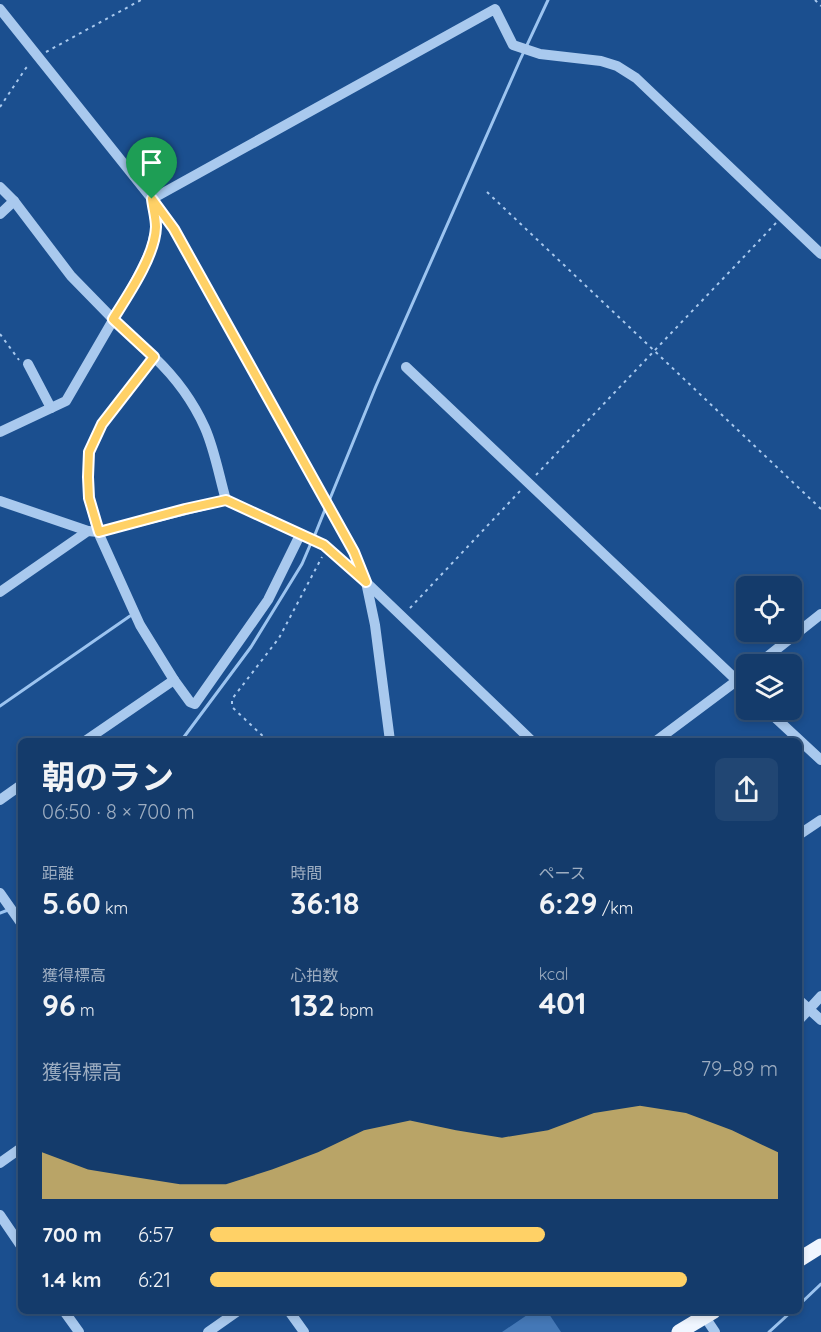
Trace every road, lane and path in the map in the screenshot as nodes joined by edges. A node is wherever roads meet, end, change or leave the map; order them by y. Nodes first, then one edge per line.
1 (141, 0) edge
2 (814, 0) edge
3 (821, 6) edge
4 (0, 9) edge
5 (38, 57) junction
6 (0, 107) edge
7 (0, 187) edge
8 (487, 192) dead end
9 (152, 199) junction
10 (14, 201) junction
11 (0, 214) edge
12 (782, 216) junction
13 (821, 254) edge
14 (113, 319) junction
15 (0, 334) edge
16 (654, 350) junction
17 (154, 357) junction
18 (28, 364) joint
19 (406, 367) dead end
20 (51, 408) junction
21 (0, 432) edge
22 (529, 482) junction
23 (226, 500) junction
24 (0, 501) edge
25 (821, 509) edge
26 (93, 531) junction
27 (300, 535) junction
28 (325, 546) junction
29 (366, 582) junction
30 (0, 592) edge
31 (821, 614) edge
32 (402, 616) junction
33 (771, 654) edge
34 (174, 680) junction
35 (736, 680) edge
36 (736, 682) edge
37 (778, 720) edge
38 (89, 738) edge
39 (265, 738) edge
40 (390, 738) edge
41 (529, 738) edge
42 (660, 738) edge
43 (797, 738) edge
44 (802, 742) edge
45 (821, 760) edge
46 (18, 787) edge
47 (0, 800) edge
48 (821, 820) edge
49 (802, 833) edge
50 (0, 893) edge
51 (18, 920) edge
52 (821, 996) edge
53 (804, 1005) edge
54 (821, 1020) edge
55 (18, 1150) edge
56 (0, 1162) edge
57 (0, 1215) edge
58 (18, 1242) edge
59 (821, 1246) edge
60 (802, 1258) edge
61 (66, 1314) edge
62 (234, 1314) edge
63 (292, 1314) edge
64 (705, 1314) edge
65 (706, 1314) edge
66 (79, 1332) edge
67 (208, 1332) edge
68 (304, 1332) edge
69 (679, 1332) edge
70 (715, 1332) edge

1 - 5 path
2 - 3 path
4 - 5 street
5 - 6 path
5 - 9 street
7 - 10 street
8 - 16 path
9 - 12 street
9 - 14 street
9 - 29 street
10 - 11 street
10 - 14 street
12 - 13 street
12 - 16 path
14 - 17 street
14 - 20 street
15 - 18 path
16 - 22 path
16 - 25 path
17 - 23 street
17 - 26 street
18 - 20 street
19 - 22 street
20 - 21 street
22 - 32 path
22 - 35 street
23 - 26 street
23 - 27 street
24 - 26 street
26 - 30 street
26 - 34 street
27 - 28 street
27 - 34 street
28 - 29 street
28 - 39 path
29 - 32 street
29 - 40 street
31 - 33 street
32 - 41 street
34 - 38 street
36 - 42 street
37 - 43 street
44 - 45 street
46 - 47 street
48 - 49 street
50 - 51 street
52 - 53 street
53 - 54 street
55 - 56 street
57 - 58 street
59 - 60 main road
61 - 66 street
62 - 67 street
63 - 68 street
64 - 69 main road
65 - 70 street

